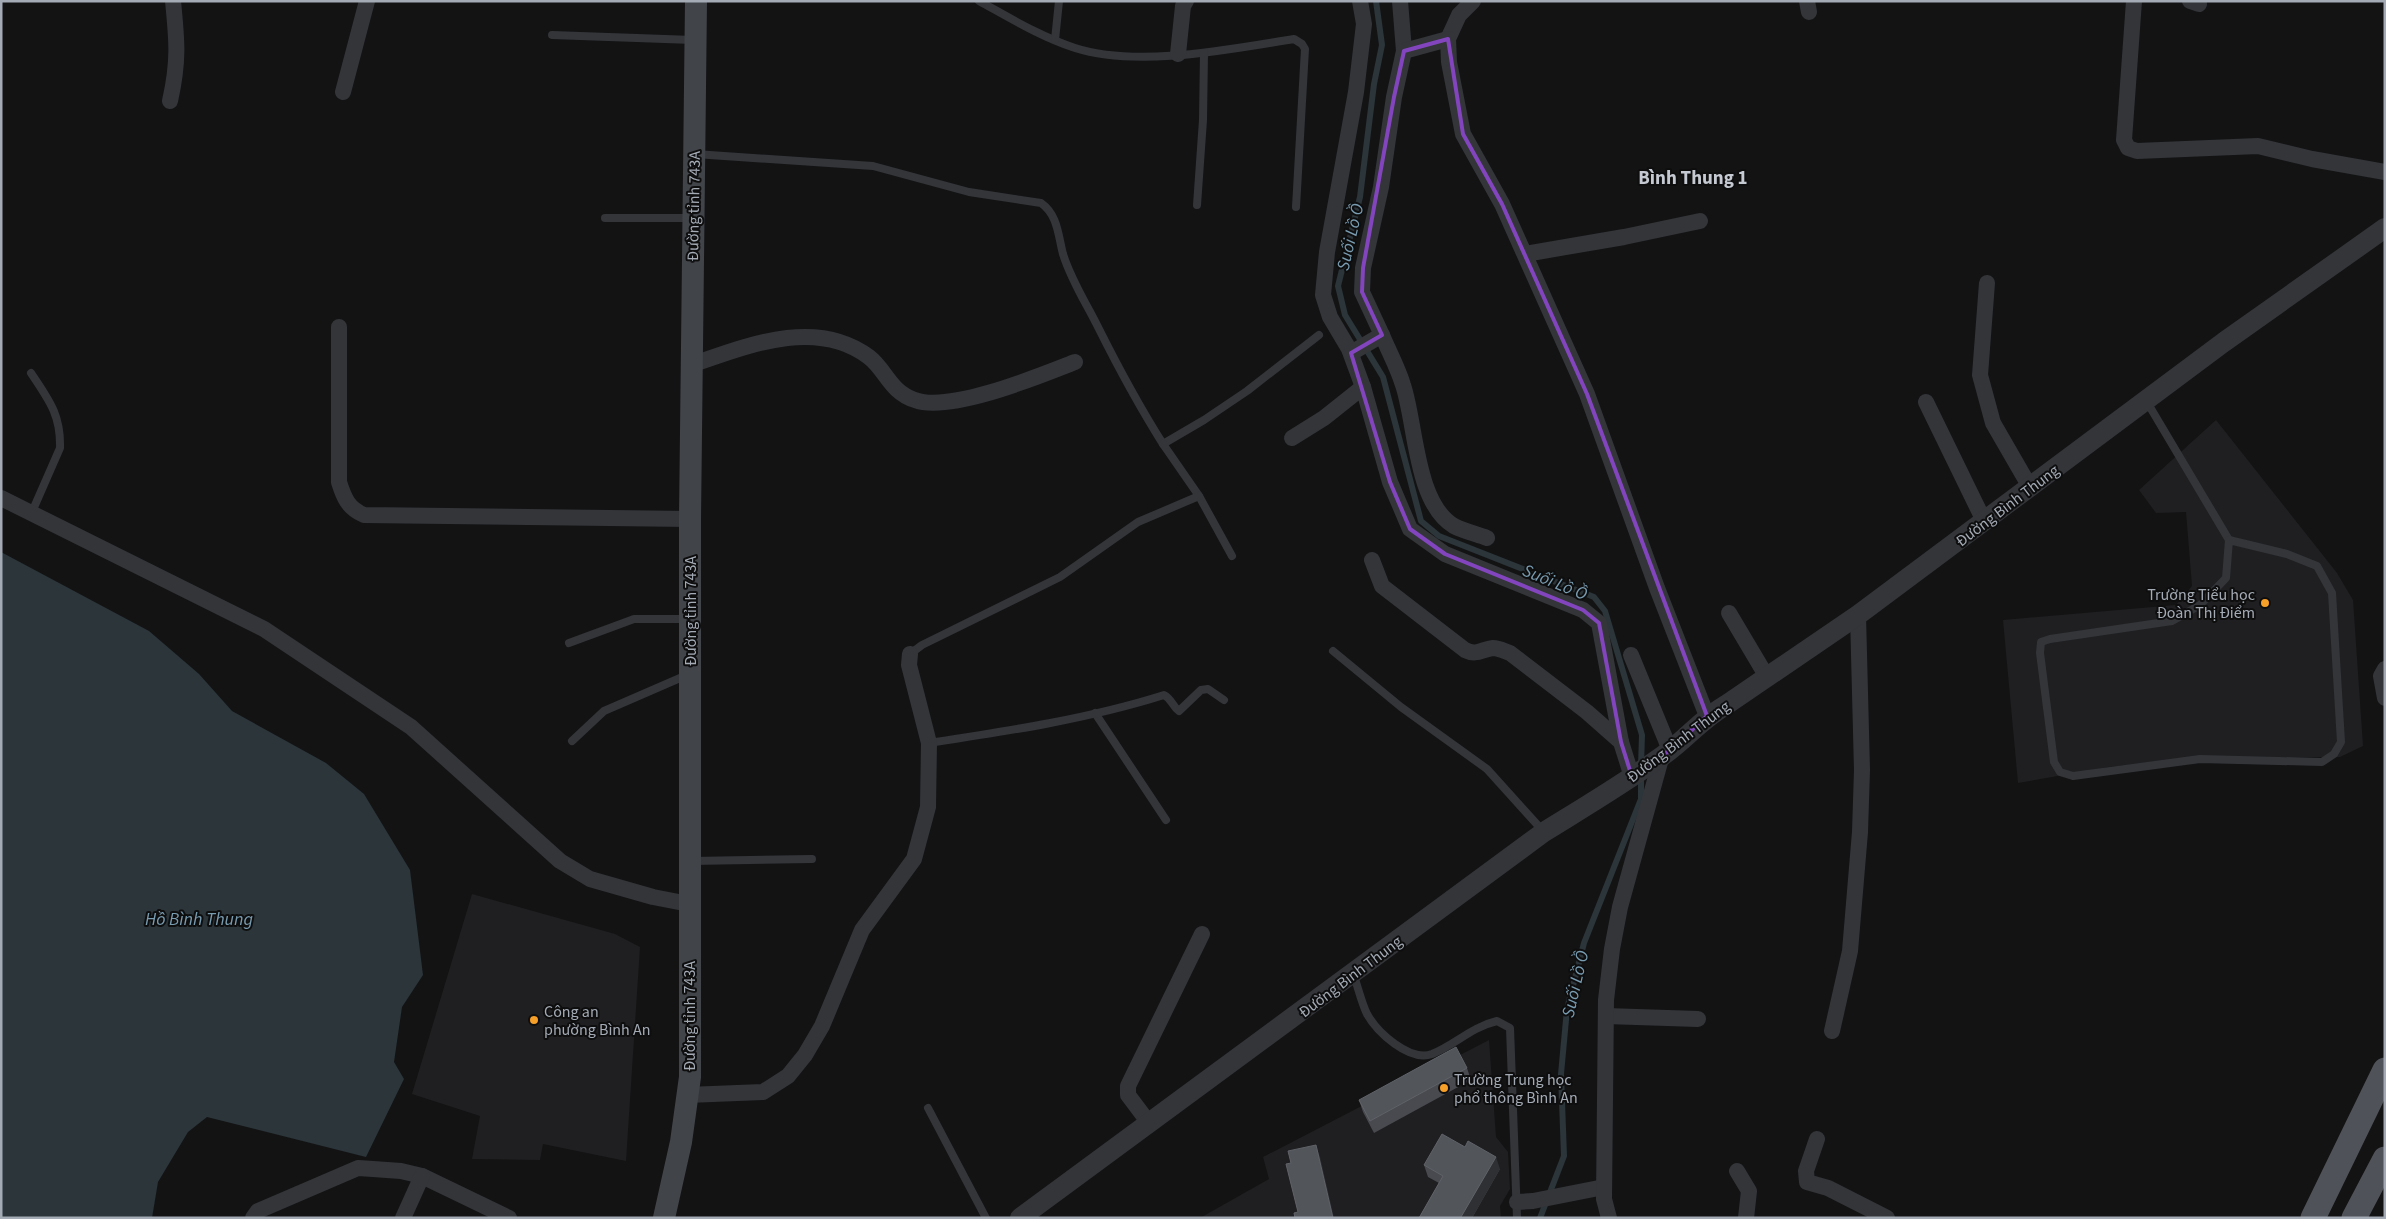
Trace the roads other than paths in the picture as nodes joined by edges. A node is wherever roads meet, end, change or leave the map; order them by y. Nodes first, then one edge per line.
1 (173, 1) edge
2 (367, 1) edge
3 (696, 1) edge
4 (979, 1) edge
5 (1059, 1) edge
6 (1186, 1) edge
7 (1360, 1) edge
8 (1400, 1) edge
9 (1473, 1) edge
10 (2134, 1) edge
11 (552, 35) dead end
12 (1448, 39) junction
13 (695, 40) junction
14 (1055, 40) junction
15 (1404, 51) junction
16 (1178, 54) junction
17 (1204, 54) junction
18 (343, 92) dead end
19 (170, 101) dead end
20 (694, 154) junction
21 (2385, 172) edge
22 (1197, 206) dead end
23 (1296, 207) dead end
24 (605, 218) dead end
25 (693, 218) junction
26 (1700, 221) dead end
27 (2385, 228) edge
28 (1525, 254) junction
29 (1987, 283) dead end
30 (339, 326) dead end
31 (1319, 335) dead end
32 (1379, 337) junction
33 (1351, 353) junction
34 (1075, 362) dead end
35 (691, 365) junction
36 (31, 373) dead end
37 (1363, 387) junction
38 (2146, 400) junction
39 (1926, 402) dead end
40 (1292, 438) dead end
41 (1163, 444) junction
42 (2030, 488) junction
43 (1199, 496) junction
44 (1, 498) edge
45 (32, 512) junction
46 (690, 520) junction
47 (1984, 521) junction
48 (1487, 538) dead end
49 (2229, 540) junction
50 (1232, 556) dead end
51 (1372, 560) dead end
52 (1729, 613) dead end
53 (1858, 615) junction
54 (691, 619) junction
55 (570, 643) dead end
56 (1333, 651) dead end
57 (910, 654) joint
58 (1631, 655) dead end
59 (2385, 669) edge
60 (691, 674) junction
61 (1767, 676) junction
62 (2385, 698) edge
63 (1224, 700) dead end
64 (1095, 712) junction
65 (1707, 716) junction
66 (572, 741) dead end
67 (1620, 742) junction
68 (929, 743) junction
69 (1664, 754) junction
70 (1635, 775) junction
71 (1166, 820) dead end
72 (1544, 832) junction
73 (812, 859) dead end
74 (689, 861) junction
75 (689, 904) junction
76 (1202, 934) dead end
77 (1354, 974) junction
78 (1606, 1016) junction
79 (1698, 1020) dead end
80 (1832, 1031) dead end
81 (2385, 1070) edge
82 (687, 1095) junction
83 (928, 1108) dead end
84 (1149, 1123) junction
85 (1817, 1139) dead end
86 (2385, 1159) edge
87 (1737, 1171) dead end
88 (422, 1176) junction
89 (1604, 1187) junction
90 (1517, 1210) edge
91 (253, 1218) edge
92 (404, 1218) edge
93 (509, 1218) edge
94 (664, 1218) edge
95 (986, 1218) edge
96 (1020, 1218) edge
97 (1609, 1218) edge
98 (1746, 1218) edge
99 (1888, 1218) edge
100 (2313, 1218) edge
101 (2354, 1218) edge

1 - 19 street
2 - 18 street
3 - 13 main road, Đường tỉnh 743A
4 - 14 lane
5 - 14 lane
6 - 16 street
7 - 33 street
8 - 15 street
9 - 12 street
10 - 21 street
11 - 13 lane
12 - 15 street
12 - 28 street
13 - 20 main road, Đường tỉnh 743A
14 - 16 lane
15 - 32 street
16 - 17 lane
17 - 22 lane
17 - 23 lane
20 - 25 main road, Đường tỉnh 743A
20 - 41 lane
24 - 25 lane
25 - 35 main road, Đường tỉnh 743A
26 - 28 street
27 - 38 street, Đường Bình Thung
28 - 65 street
29 - 42 street
30 - 46 street
31 - 41 lane
32 - 33 street
32 - 48 street
33 - 37 street
34 - 35 street
35 - 46 main road, Đường tỉnh 743A
36 - 45 lane
37 - 40 street
37 - 67 street
38 - 42 street, Đường Bình Thung
38 - 49 lane
39 - 47 street
41 - 43 lane
42 - 47 street, Đường Bình Thung
43 - 50 lane
43 - 57 lane
44 - 45 street
45 - 75 street
46 - 54 main road, Đường tỉnh 743A
47 - 53 street, Đường Bình Thung
49 - 49 lane
51 - 67 street
52 - 61 street
53 - 61 street, Đường Bình Thung
53 - 80 street
54 - 55 lane
54 - 60 main road, Đường tỉnh 743A
56 - 72 lane
57 - 68 street
58 - 69 street
59 - 62 street
60 - 66 lane
60 - 74 main road, Đường tỉnh 743A
61 - 65 street, Đường Bình Thung
63 - 64 lane
64 - 68 lane
64 - 71 lane
65 - 69 street, Đường Bình Thung
67 - 70 street
68 - 82 street
69 - 70 street, Đường Bình Thung
69 - 78 street
70 - 72 street, Đường Bình Thung
72 - 77 street, Đường Bình Thung
73 - 74 lane
74 - 75 main road, Đường tỉnh 743A
75 - 82 main road, Đường tỉnh 743A
76 - 84 street
77 - 84 street, Đường Bình Thung
77 - 90 lane
78 - 79 street
78 - 89 street
81 - 100 main road
82 - 94 main road, Đường tỉnh 743A
83 - 95 lane
84 - 96 street, Đường Bình Thung
85 - 99 street
86 - 101 main road
87 - 98 street
88 - 91 street
88 - 92 street
88 - 93 street
89 - 90 street
89 - 97 street

